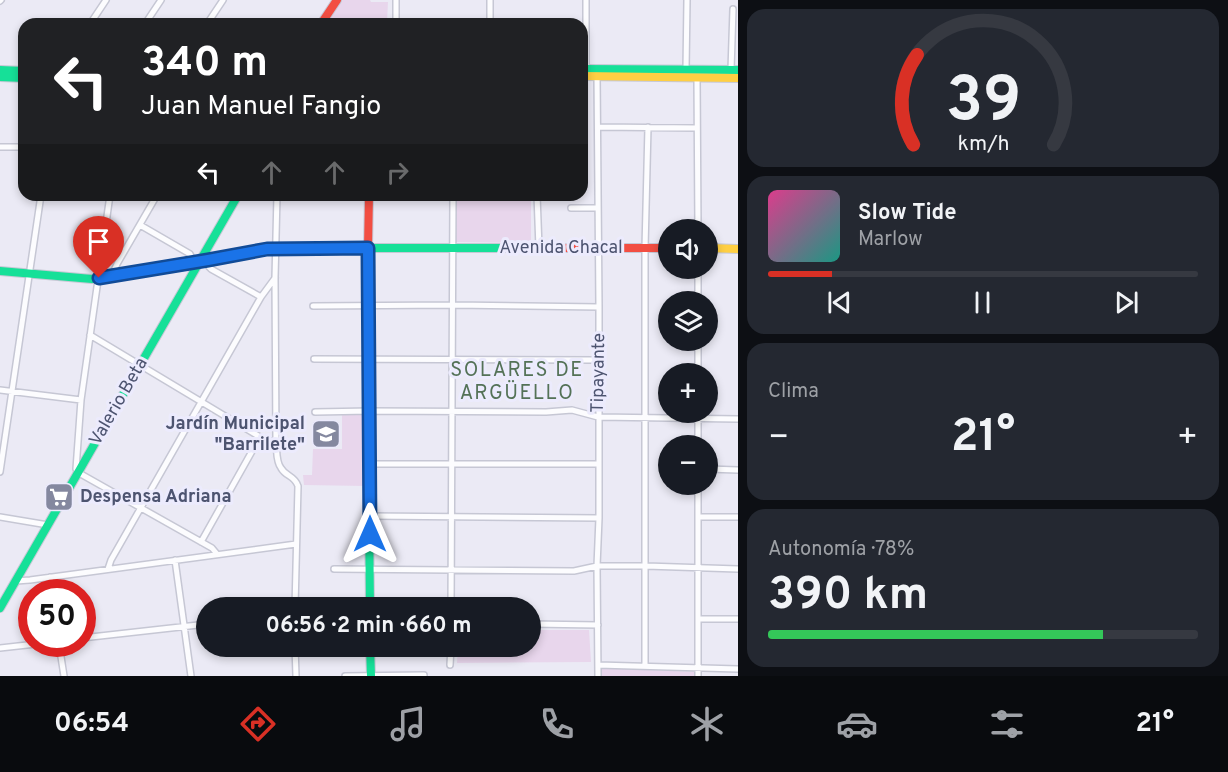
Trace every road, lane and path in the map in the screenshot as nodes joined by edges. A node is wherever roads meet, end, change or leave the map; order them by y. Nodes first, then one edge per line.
1 (105, 0) edge
2 (161, 0) edge
3 (223, 0) edge
4 (337, 0) edge
5 (396, 0) edge
6 (490, 0) edge
7 (586, 0) edge
8 (687, 0) edge
9 (733, 9) dead end
10 (94, 18) edge
11 (149, 18) edge
12 (211, 18) edge
13 (325, 18) edge
14 (396, 18) edge
15 (490, 18) edge
16 (586, 18) edge
17 (0, 70) edge
18 (734, 70) edge
19 (18, 71) edge
20 (588, 72) edge
21 (597, 73) junction
22 (686, 74) junction
23 (0, 77) edge
24 (18, 78) edge
25 (698, 78) junction
26 (738, 78) edge
27 (598, 127) junction
28 (648, 127) junction
29 (697, 128) junction
30 (0, 147) edge
31 (18, 147) edge
32 (40, 201) edge
33 (109, 201) edge
34 (154, 201) edge
35 (235, 201) edge
36 (277, 201) edge
37 (369, 201) edge
38 (453, 201) edge
39 (537, 201) edge
40 (571, 208) dead end
41 (598, 208) junction
42 (698, 219) edge
43 (140, 225) junction
44 (453, 247) junction
45 (276, 248) junction
46 (368, 248) junction
47 (539, 248) junction
48 (645, 248) junction
49 (658, 248) edge
50 (718, 248) edge
51 (598, 249) junction
52 (738, 249) edge
53 (201, 261) junction
54 (0, 271) edge
55 (29, 274) junction
56 (112, 275) junction
57 (99, 278) junction
58 (275, 278) junction
59 (261, 297) junction
60 (453, 305) junction
61 (313, 306) dead end
62 (369, 306) junction
63 (599, 307) junction
64 (90, 335) junction
65 (314, 359) dead end
66 (369, 359) junction
67 (453, 359) junction
68 (599, 360) junction
69 (140, 366) junction
70 (0, 390) edge
71 (13, 391) junction
72 (81, 400) junction
73 (201, 402) junction
74 (369, 411) junction
75 (452, 411) junction
76 (315, 412) dead end
77 (598, 417) junction
78 (646, 417) junction
79 (658, 417) edge
80 (718, 418) edge
81 (738, 419) edge
82 (260, 436) junction
83 (276, 443) junction
84 (369, 464) junction
85 (452, 464) junction
86 (599, 464) junction
87 (718, 469) edge
88 (738, 470) edge
89 (0, 472) edge
90 (79, 473) junction
91 (698, 495) edge
92 (140, 508) junction
93 (370, 516) junction
94 (0, 517) edge
95 (451, 517) junction
96 (698, 517) junction
97 (738, 517) edge
98 (598, 518) junction
99 (48, 525) junction
100 (201, 542) junction
101 (296, 544) junction
102 (217, 554) junction
103 (176, 560) junction
104 (597, 566) junction
105 (646, 566) junction
106 (698, 567) junction
107 (108, 569) junction
108 (334, 569) dead end
109 (738, 569) edge
110 (369, 570) junction
111 (451, 570) junction
112 (50, 577) joint
113 (16, 581) junction
114 (295, 597) edge
115 (370, 597) edge
116 (451, 597) edge
117 (0, 608) edge
118 (698, 619) junction
119 (738, 619) edge
120 (541, 624) edge
121 (196, 625) edge
122 (598, 625) junction
123 (184, 627) junction
124 (96, 636) edge
125 (18, 646) edge
126 (0, 648) edge
127 (61, 657) edge
128 (296, 657) edge
129 (370, 657) edge
130 (450, 657) edge
131 (450, 665) dead end
132 (598, 665) junction
133 (645, 666) junction
134 (698, 668) junction
135 (738, 669) edge
136 (424, 675) edge
137 (64, 676) edge
138 (191, 676) edge
139 (296, 676) edge
140 (345, 676) edge
141 (371, 676) edge
142 (598, 676) edge
143 (698, 676) edge

1 - 10 street
2 - 11 street
3 - 12 street
4 - 13 main road
5 - 14 street
6 - 15 street
7 - 16 street
8 - 22 street
9 - 18 street
17 - 19 main road
18 - 22 main road
20 - 21 main road
21 - 22 main road
21 - 27 street, Tipayante
22 - 25 main road
23 - 24 main road
25 - 26 main road
25 - 29 street
27 - 28 street
27 - 41 street, Tipayante
28 - 29 street
28 - 48 street
29 - 42 street
30 - 31 street
32 - 55 street
33 - 57 street
34 - 43 street
35 - 53 main road, Valerio Beta
36 - 45 street
37 - 46 main road
38 - 44 street
39 - 47 street
40 - 41 street
41 - 51 street, Tipayante
43 - 53 street
43 - 56 street
44 - 46 main road, Avenida Chacal
44 - 47 main road, Avenida Chacal
44 - 60 street
45 - 46 main road, Avenida Chacal
45 - 53 main road, Avenida Chacal
45 - 58 street
46 - 62 main road
47 - 51 main road, Avenida Chacal
48 - 49 main road, Avenida Chacal
48 - 51 main road, Avenida Chacal
48 - 78 street
50 - 52 main road
51 - 63 street, Tipayante
53 - 56 main road, Avenida Chacal
53 - 59 street
53 - 69 main road, Valerio Beta
54 - 55 main road, Avenida Chacal
55 - 57 main road, Avenida Chacal
55 - 71 street
56 - 57 main road, Avenida Chacal
57 - 64 street
58 - 59 street
58 - 83 street
59 - 73 street
60 - 62 street
60 - 63 street
60 - 67 street
61 - 62 street
62 - 66 main road
63 - 68 street, Tipayante
64 - 69 street
64 - 72 street
65 - 66 street
66 - 67 street
66 - 74 main road
67 - 68 street
67 - 75 street
68 - 77 street, Tipayante
69 - 73 street
69 - 90 main road, Valerio Beta
70 - 71 street
71 - 72 street
71 - 89 street
72 - 90 street
73 - 82 street
73 - 92 street
74 - 75 street
74 - 76 street
74 - 84 main road
75 - 77 street
75 - 85 street
77 - 78 street
77 - 86 street, Tipayante
78 - 79 street
78 - 105 street
80 - 81 street
82 - 83 street
82 - 100 street
83 - 101 street
84 - 85 street
84 - 93 main road
85 - 86 street
85 - 95 street
86 - 98 street, Tipayante
87 - 88 street
90 - 92 street
90 - 99 main road, Valerio Beta
91 - 96 street
92 - 100 street
92 - 107 street
93 - 95 street
93 - 110 main road
94 - 99 street
95 - 98 street
95 - 111 street
96 - 97 street
96 - 106 street
98 - 104 street, Tipayante
99 - 113 main road, Valerio Beta
100 - 102 street
101 - 102 street
101 - 114 street
102 - 103 street
103 - 107 street
103 - 123 street
104 - 105 street
104 - 111 street
104 - 122 street, Tipayante
105 - 106 street
105 - 133 street
106 - 109 street
106 - 118 street
107 - 112 street
108 - 110 street
110 - 111 street
110 - 115 main road
111 - 116 street
112 - 113 street
113 - 117 main road, Valerio Beta
118 - 119 street
118 - 134 street
120 - 122 street
121 - 123 street
122 - 132 street, Tipayante
123 - 124 street
123 - 138 street
125 - 126 street
127 - 137 street
128 - 139 street
129 - 141 main road
130 - 131 street
132 - 133 street
132 - 142 street, Tipayante
133 - 134 street
134 - 135 street
134 - 143 street
136 - 141 street
140 - 141 street

